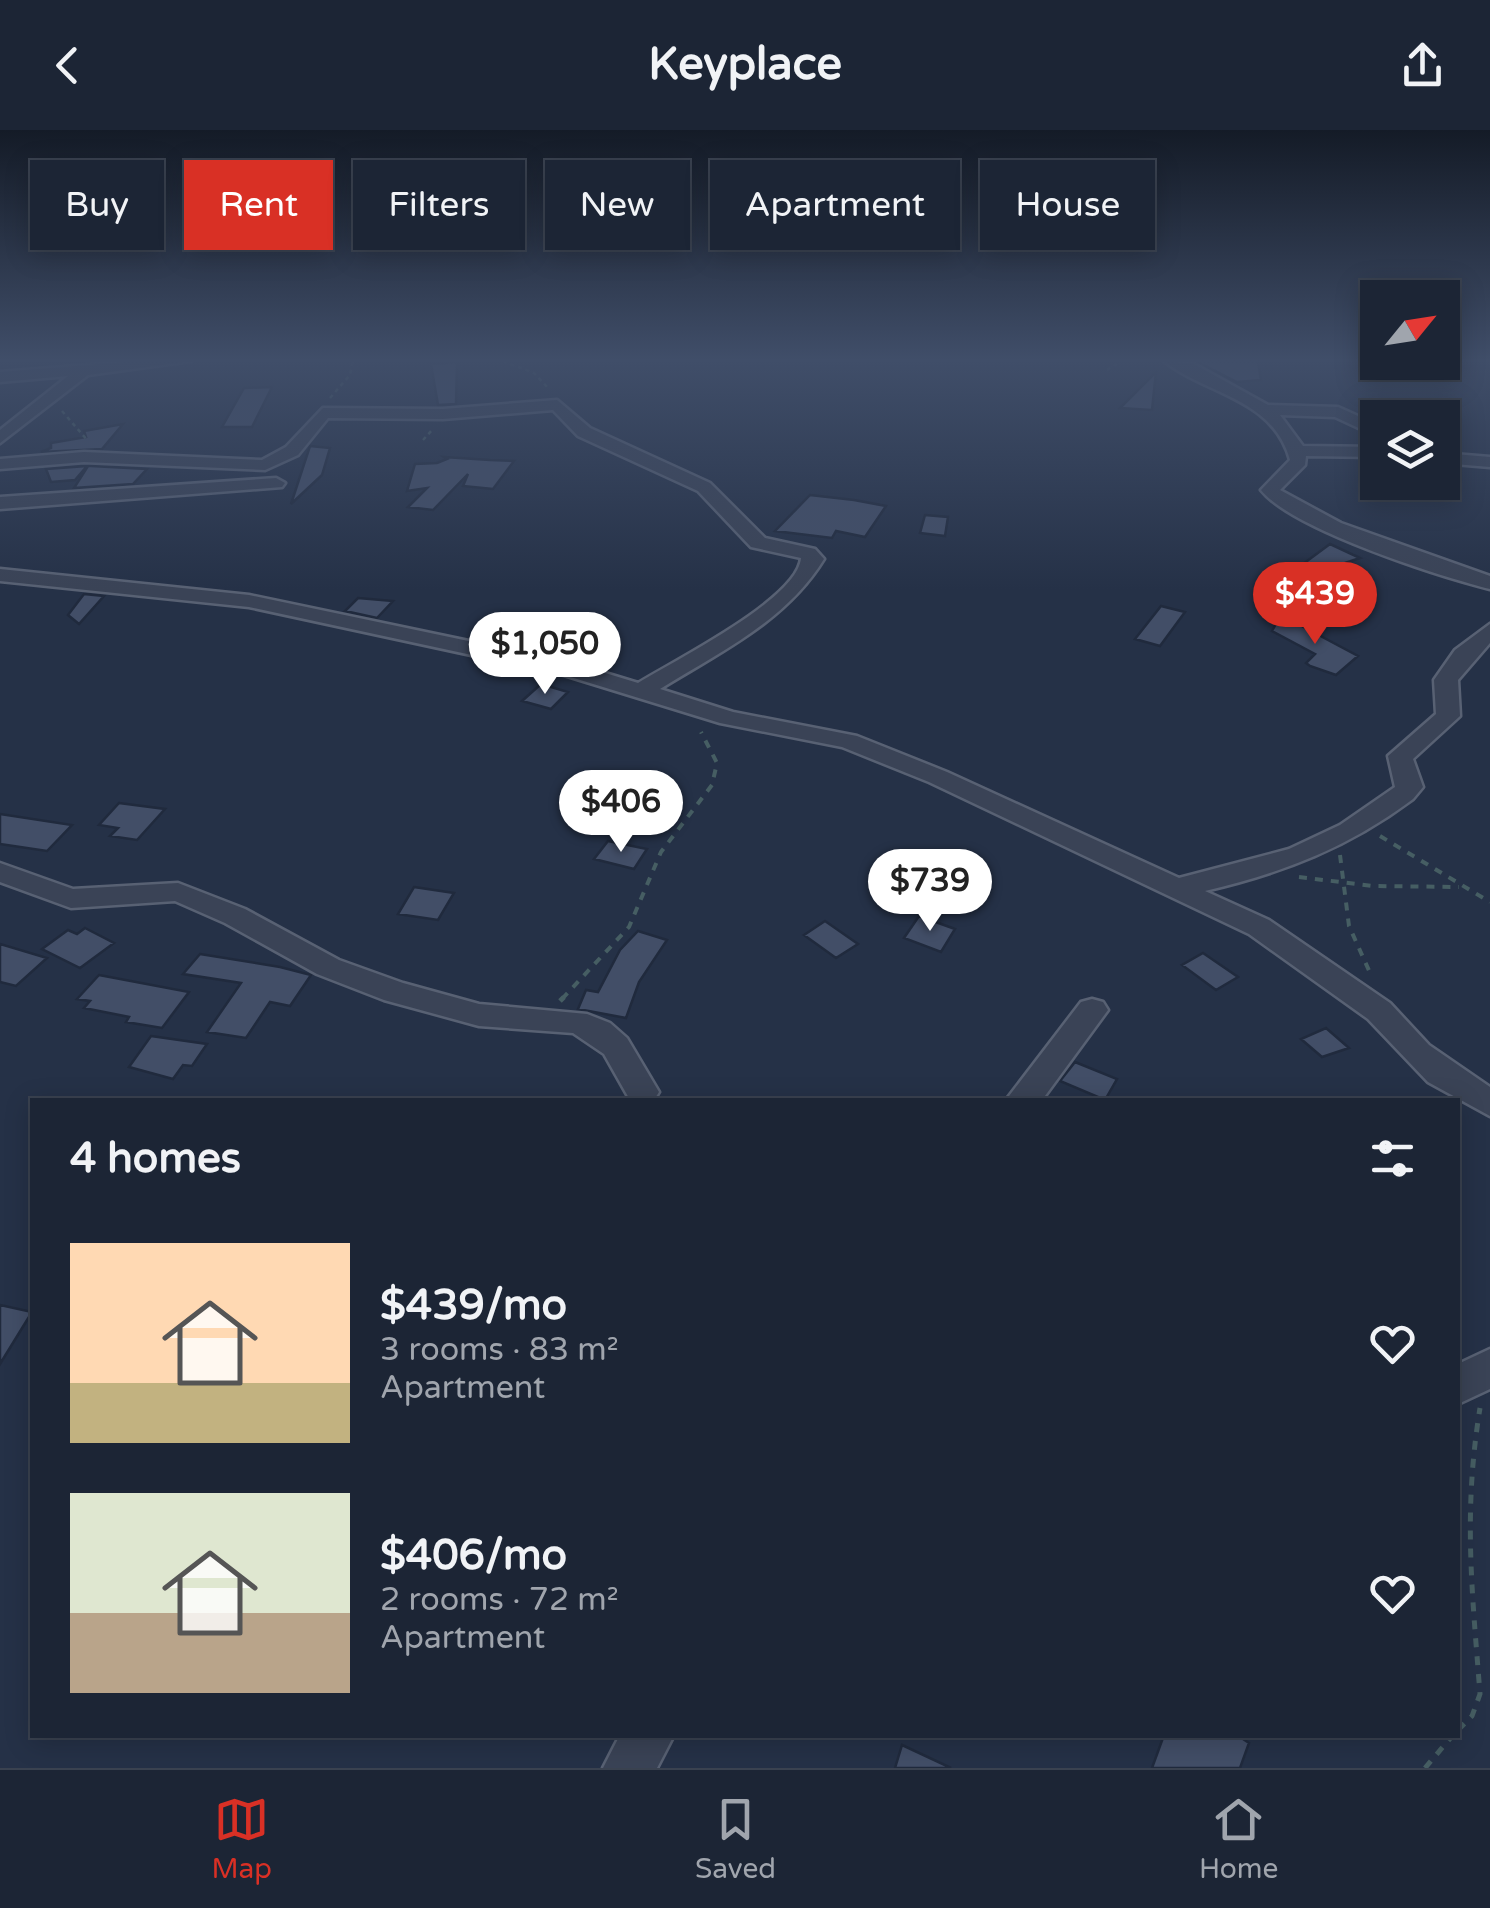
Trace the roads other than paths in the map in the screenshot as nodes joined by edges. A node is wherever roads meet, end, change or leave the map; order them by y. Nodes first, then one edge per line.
1 (305, 437) edge
2 (596, 437) edge
3 (1287, 437) edge
4 (1298, 451) junction
5 (1360, 452) edge
6 (1460, 460) edge
7 (1490, 462) edge
8 (0, 464) edge
9 (279, 483) dead end
10 (0, 502) edge
11 (0, 574) edge
12 (1490, 583) edge
13 (1487, 636) edge
14 (643, 690) junction
15 (0, 872) edge
16 (1181, 887) junction
17 (1092, 1010) dead end
18 (642, 1092) dead end
19 (1025, 1098) edge
20 (1490, 1103) edge
21 (1489, 1368) edge
22 (1460, 1384) edge
23 (647, 1738) edge
24 (628, 1768) edge

1 - 8 street
2 - 14 street
3 - 4 street
4 - 5 street
4 - 12 street
6 - 7 street
9 - 10 street
11 - 14 street
13 - 16 street
14 - 16 street
15 - 18 street
16 - 20 street
17 - 19 street
21 - 22 street
23 - 24 street

